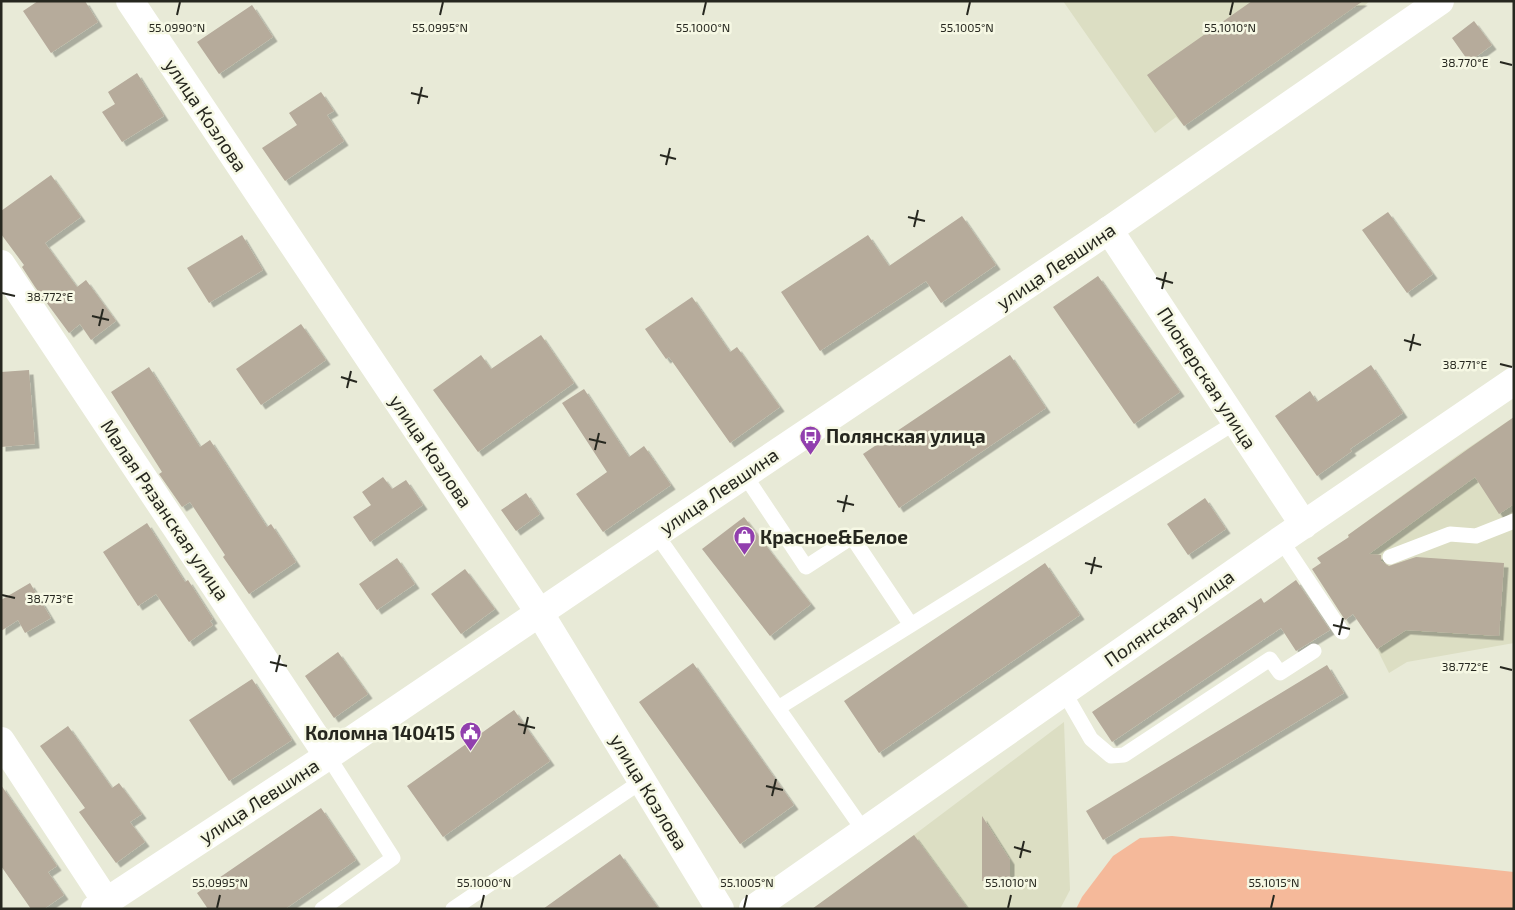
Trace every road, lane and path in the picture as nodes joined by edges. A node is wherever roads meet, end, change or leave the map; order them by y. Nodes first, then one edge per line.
1 (130, 1) edge
2 (1440, 1) edge
3 (1109, 230) junction
4 (1, 264) edge
5 (1514, 381) edge
6 (1236, 422) junction
7 (744, 474) junction
8 (1514, 521) edge
9 (1304, 525) junction
10 (656, 534) junction
11 (1281, 540) junction
12 (1390, 557) dead end
13 (539, 612) junction
14 (911, 625) junction
15 (1342, 632) dead end
16 (1314, 651) dead end
17 (1064, 692) junction
18 (778, 708) junction
19 (1, 741) edge
20 (328, 756) junction
21 (642, 781) junction
22 (864, 831) junction
23 (101, 905) edge
24 (322, 909) edge
25 (453, 909) edge
26 (720, 909) edge
27 (753, 909) edge

1 - 13 street, улица Козлова
2 - 3 street, улица Левшина
3 - 6 street, Пионерская улица
3 - 7 street, улица Левшина
4 - 20 street, Малая Рязанская улица
5 - 9 street, Полянская улица
6 - 9 street, Пионерская улица
6 - 14 lane
7 - 10 street, улица Левшина
7 - 14 lane
8 - 12 lane
9 - 11 street, Полянская улица
10 - 13 street, улица Левшина
10 - 18 lane
11 - 15 lane
11 - 17 street, Полянская улица
13 - 20 street, улица Левшина
13 - 21 street, улица Козлова
14 - 18 lane
16 - 17 lane
17 - 22 street, Полянская улица
18 - 22 lane
19 - 23 street
20 - 23 street, улица Левшина
20 - 24 lane
21 - 25 lane
21 - 26 street, улица Козлова
22 - 27 street, Полянская улица

